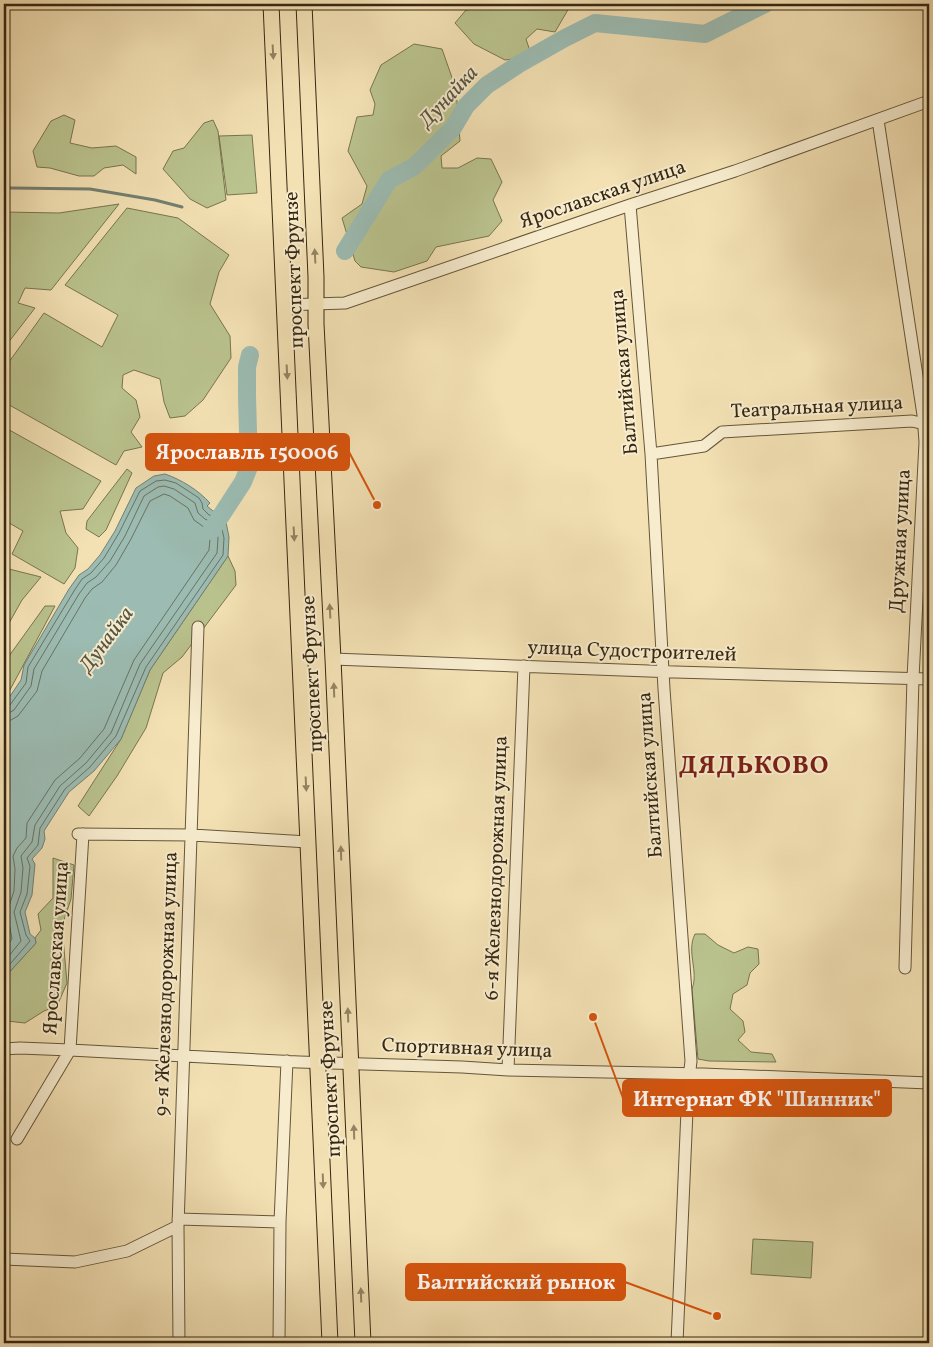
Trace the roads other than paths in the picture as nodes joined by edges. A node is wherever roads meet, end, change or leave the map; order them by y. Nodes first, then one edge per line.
1 (271, 4) edge
2 (304, 4) edge
3 (929, 101) edge
4 (878, 120) junction
5 (630, 205) junction
6 (284, 305) junction
7 (316, 305) junction
8 (926, 424) edge
9 (651, 454) junction
10 (198, 627) dead end
11 (333, 659) junction
12 (524, 666) junction
13 (663, 672) junction
14 (913, 678) junction
15 (929, 680) edge
16 (192, 835) junction
17 (308, 842) junction
18 (904, 968) dead end
19 (4, 1049) edge
20 (70, 1050) junction
21 (183, 1056) junction
22 (287, 1061) junction
23 (318, 1062) junction
24 (351, 1064) junction
25 (508, 1070) junction
26 (690, 1074) junction
27 (929, 1083) edge
28 (17, 1140) dead end
29 (178, 1222) junction
30 (280, 1222) junction
31 (4, 1259) edge
32 (179, 1343) edge
33 (279, 1343) edge
34 (330, 1343) edge
35 (362, 1343) edge
36 (678, 1343) edge

1 -> 6 main road, проспект Фрунзе
7 -> 2 main road, проспект Фрунзе
3 - 4 street, Ярославская улица
4 - 5 street, Ярославская улица
4 - 8 street, Дружная улица
5 - 7 street, Ярославская улица
5 - 9 street, Балтийская улица
6 - 7 street, Ярославская улица
6 -> 17 main road, проспект Фрунзе
11 -> 7 main road, проспект Фрунзе
8 - 9 street, Театральная улица
8 - 14 street, Дружная улица
9 - 13 street, Балтийская улица
10 - 16 street, 9-я Железнодорожная улица
11 - 12 street, улица Судостроителей
24 -> 11 main road, проспект Фрунзе
12 - 13 street, улица Судостроителей
12 - 25 street, 6-я Железнодорожная улица
13 - 14 street, улица Судостроителей
13 - 26 street, Балтийская улица
14 - 15 street, улица Судостроителей
14 - 18 street, Дружная улица
16 - 17 street
16 - 20 street, Ярославская улица
16 - 21 street, 9-я Железнодорожная улица
17 - 23 main road, проспект Фрунзе
19 - 20 street, Спортивная улица
20 - 21 street, Спортивная улица
20 - 28 street, Ярославская улица
21 - 22 street, Спортивная улица
21 - 29 street, 9-я Железнодорожная улица
22 - 23 street, Спортивная улица
22 - 30 street
23 - 24 street, Спортивная улица
23 -> 34 main road, проспект Фрунзе
24 - 25 street, Спортивная улица
35 -> 24 main road, проспект Фрунзе
25 - 26 street, Спортивная улица
26 - 27 street, Спортивная улица
26 - 36 street, Балтийская улица
29 - 30 street
29 - 31 street
29 - 32 street, 9-я Железнодорожная улица
30 - 33 street

